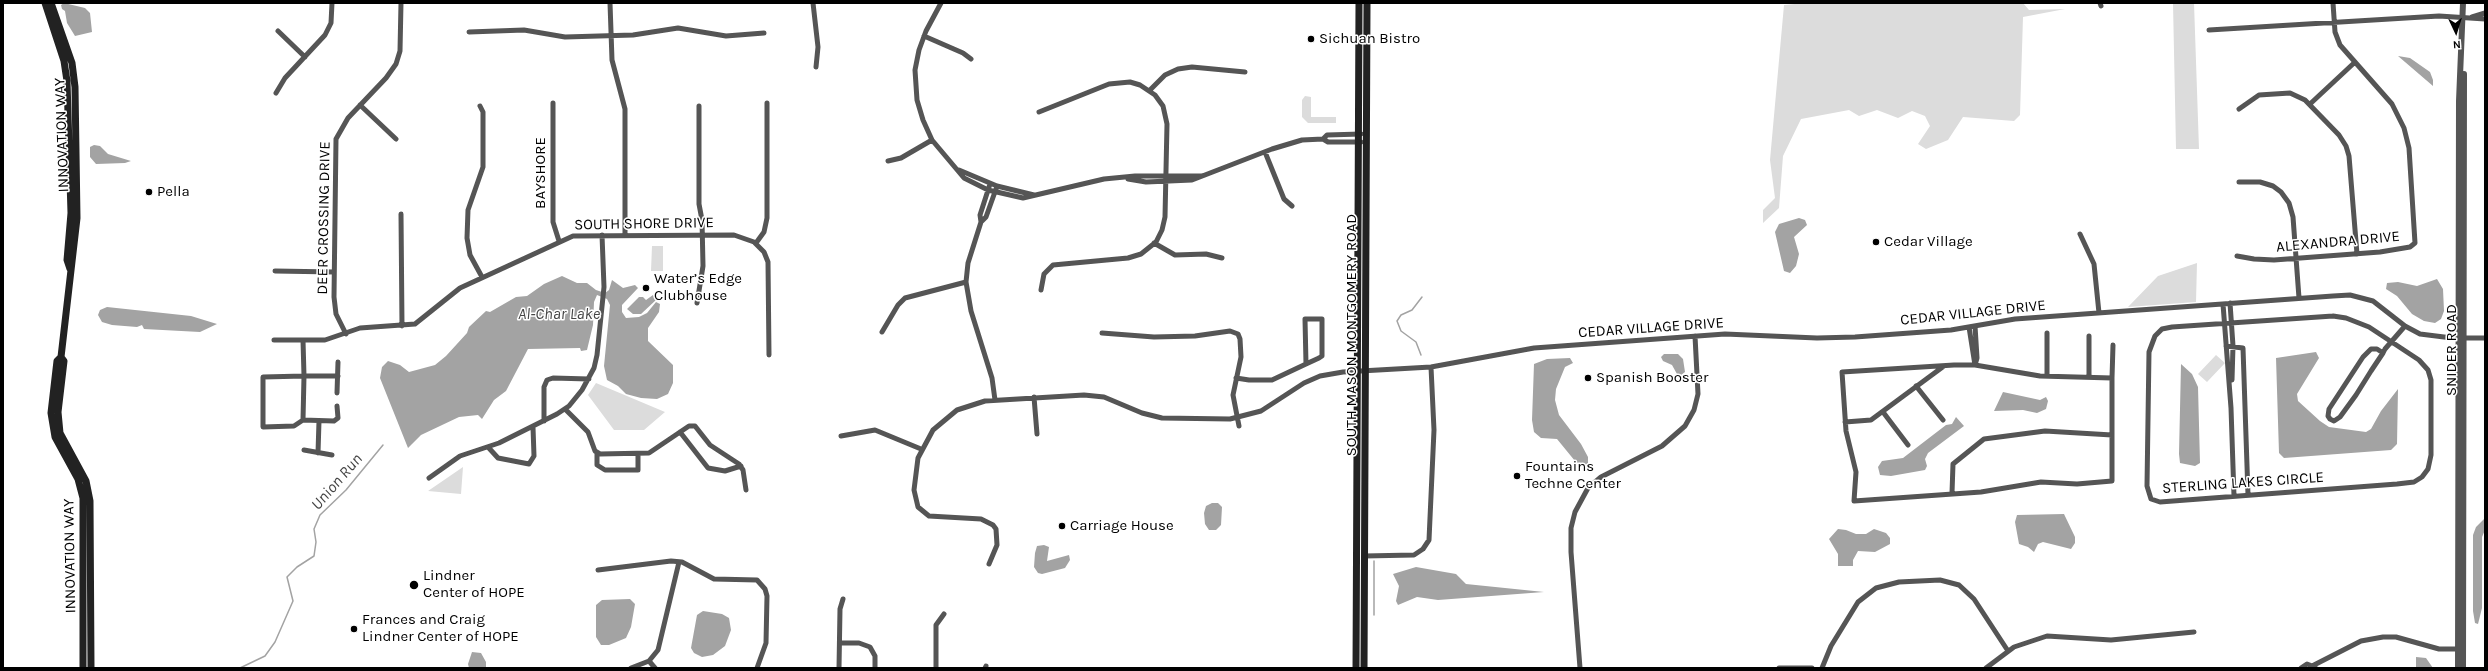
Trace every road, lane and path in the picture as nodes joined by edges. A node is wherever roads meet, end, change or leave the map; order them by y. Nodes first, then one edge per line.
1 (45, 3) edge
2 (51, 3) edge
3 (332, 3) edge
4 (401, 3) edge
5 (610, 3) edge
6 (813, 3) edge
7 (942, 3) edge
8 (1359, 3) edge
9 (1366, 3) edge
10 (2333, 3) edge
11 (2462, 3) edge
12 (2485, 12) edge
13 (2463, 17) junction
14 (2472, 17) junction
15 (2485, 19) edge
16 (2334, 22) junction
17 (2209, 30) dead end
18 (278, 31) dead end
19 (469, 32) dead end
20 (764, 33) dead end
21 (610, 35) junction
22 (924, 36) junction
23 (305, 57) junction
24 (971, 59) dead end
25 (2354, 63) junction
26 (816, 67) dead end
27 (1244, 72) dead end
28 (1150, 90) junction
29 (276, 93) dead end
30 (552, 103) dead end
31 (767, 103) dead end
32 (2310, 104) junction
33 (360, 105) junction
34 (480, 106) dead end
35 (699, 106) dead end
36 (2239, 109) dead end
37 (1039, 112) dead end
38 (1362, 138) junction
39 (396, 140) dead end
40 (932, 140) junction
41 (1265, 152) junction
42 (888, 161) dead end
43 (958, 170) junction
44 (1166, 179) junction
45 (2239, 182) dead end
46 (990, 184) junction
47 (997, 186) junction
48 (988, 190) junction
49 (995, 192) junction
50 (1034, 195) junction
51 (1292, 206) dead end
52 (401, 214) dead end
53 (981, 222) junction
54 (703, 234) junction
55 (2080, 234) dead end
56 (602, 235) junction
57 (625, 235) junction
58 (559, 241) junction
59 (756, 243) junction
60 (1154, 243) junction
61 (2357, 254) junction
62 (2237, 256) dead end
63 (1222, 258) dead end
64 (2296, 258) junction
65 (70, 269) junction
66 (275, 271) dead end
67 (334, 272) junction
68 (482, 277) junction
69 (966, 282) junction
70 (1041, 290) dead end
71 (2299, 298) junction
72 (697, 303) dead end
73 (2230, 303) junction
74 (2223, 304) junction
75 (2099, 313) junction
76 (2231, 322) junction
77 (2224, 323) junction
78 (402, 326) junction
79 (2404, 326) junction
80 (1972, 327) junction
81 (882, 332) dead end
82 (1102, 333) dead end
83 (2048, 333) dead end
84 (346, 334) junction
85 (1695, 336) junction
86 (2089, 336) dead end
87 (2462, 338) junction
88 (2485, 338) edge
89 (274, 340) dead end
90 (303, 340) junction
91 (2391, 342) junction
92 (2113, 345) dead end
93 (2226, 346) junction
94 (2233, 346) junction
95 (2383, 353) junction
96 (769, 355) dead end
97 (61, 357) junction
98 (338, 362) dead end
99 (1306, 364) junction
100 (1945, 365) junction
101 (1975, 365) junction
102 (1431, 367) junction
103 (1357, 371) junction
104 (1365, 371) junction
105 (304, 376) junction
106 (338, 376) junction
107 (2047, 376) junction
108 (2089, 377) junction
109 (1236, 378) junction
110 (2112, 378) junction
111 (589, 379) junction
112 (1916, 386) junction
113 (337, 392) dead end
114 (1034, 397) junction
115 (995, 400) junction
116 (2231, 400) junction
117 (337, 406) dead end
118 (565, 409) junction
119 (1883, 412) junction
120 (1237, 418) junction
121 (303, 420) junction
122 (1942, 420) dead end
123 (319, 421) junction
124 (544, 421) junction
125 (1845, 422) junction
126 (1239, 426) dead end
127 (533, 427) junction
128 (680, 432) junction
129 (1037, 434) dead end
130 (2112, 435) junction
131 (841, 436) dead end
132 (1908, 446) dead end
133 (488, 447) junction
134 (921, 449) junction
135 (304, 450) dead end
136 (318, 452) junction
137 (597, 454) junction
138 (638, 454) junction
139 (332, 456) dead end
140 (740, 466) junction
141 (429, 478) dead end
142 (746, 490) dead end
143 (1952, 493) junction
144 (2248, 495) junction
145 (2234, 496) junction
146 (1364, 556) junction
147 (679, 562) junction
148 (989, 564) dead end
149 (598, 570) dead end
150 (843, 599) dead end
151 (944, 614) dead end
152 (2194, 632) dead end
153 (840, 643) junction
154 (2461, 649) junction
155 (2008, 651) junction
156 (649, 661) junction
157 (2315, 667) edge
158 (83, 668) edge
159 (91, 668) edge
160 (631, 668) edge
161 (655, 668) edge
162 (758, 668) edge
163 (839, 668) edge
164 (875, 668) edge
165 (936, 668) edge
166 (1356, 668) edge
167 (1364, 668) edge
168 (1580, 668) edge
169 (1779, 668) edge
170 (1812, 668) edge
171 (1822, 668) edge
172 (1986, 668) edge
173 (2301, 668) edge
174 (2458, 668) edge
175 (2463, 668) edge

1 - 65 main road, INNOVATION WAY
2 - 65 main road, INNOVATION WAY
3 - 23 street
4 - 33 street, DEER CROSSING DRIVE
5 - 21 street
6 - 26 street
7 - 22 street
8 - 38 main road, SOUTH MASON MONTGOMERY ROAD
9 - 38 main road, SOUTH MASON MONTGOMERY ROAD
10 - 16 street, ALEXANDRA DRIVE
11 - 13 street, SNIDER ROAD
12 - 14 street
13 - 14 street
13 - 16 street
13 - 87 street, SNIDER ROAD
14 - 15 street
16 - 17 street
16 - 25 street, ALEXANDRA DRIVE
18 - 23 street
19 - 21 street
20 - 21 street
21 - 57 street
22 - 24 street
22 - 40 street
23 - 29 street
25 - 32 street
25 - 61 street, ALEXANDRA DRIVE
27 - 28 street
28 - 37 street
28 - 44 street
30 - 58 street, BAYSHORE
31 - 59 street
32 - 36 street
32 - 61 street
33 - 39 street
33 - 67 street, DEER CROSSING DRIVE
34 - 68 street
35 - 54 street
38 - 41 street
38 - 103 main road, SOUTH MASON MONTGOMERY ROAD
38 - 104 main road, SOUTH MASON MONTGOMERY ROAD
40 - 42 street
40 - 43 street
41 - 44 street
41 - 51 street
43 - 46 street
43 - 48 street
44 - 50 street
44 - 60 street
45 - 64 street
46 - 47 street
46 - 48 street
47 - 49 street
47 - 50 street
48 - 49 street
48 - 53 street
49 - 50 street
49 - 53 street
52 - 78 street
53 - 69 street
54 - 57 street, SOUTH SHORE DRIVE
54 - 59 street, SOUTH SHORE DRIVE
54 - 72 street
55 - 75 street
56 - 57 street, SOUTH SHORE DRIVE
56 - 58 street, SOUTH SHORE DRIVE
56 - 111 street
58 - 68 street, SOUTH SHORE DRIVE
59 - 96 street
60 - 63 street
60 - 70 street
61 - 64 street, ALEXANDRA DRIVE
62 - 64 street, ALEXANDRA DRIVE
64 - 71 street
65 - 97 main road, INNOVATION WAY
66 - 67 street
67 - 84 street, DEER CROSSING DRIVE
68 - 78 street, SOUTH SHORE DRIVE
69 - 81 street
69 - 115 street
71 - 73 street, CEDAR VILLAGE DRIVE
71 - 79 street, CEDAR VILLAGE DRIVE
73 - 74 street, CEDAR VILLAGE DRIVE
73 - 76 street
74 - 75 street, CEDAR VILLAGE DRIVE
74 - 77 street
75 - 80 street, CEDAR VILLAGE DRIVE
76 - 77 street, STERLING LAKES CIRCLE
76 - 91 street, STERLING LAKES CIRCLE
76 - 94 street
77 - 93 street
77 - 145 street, STERLING LAKES CIRCLE
78 - 84 street, SOUTH SHORE DRIVE
79 - 87 street, CEDAR VILLAGE DRIVE
79 - 91 street
80 - 85 street, CEDAR VILLAGE DRIVE
80 - 101 street
82 - 109 street
83 - 107 street
84 - 90 street, SOUTH SHORE DRIVE
85 - 102 street, CEDAR VILLAGE DRIVE
85 - 168 street
86 - 108 street
87 - 88 street, CEDAR VILLAGE DRIVE
87 - 154 street, SNIDER ROAD
89 - 90 street, SOUTH SHORE DRIVE
90 - 105 street
91 - 95 street
91 - 144 street, STERLING LAKES CIRCLE
92 - 110 street
93 - 94 street
93 - 116 street
94 - 116 street
94 - 144 street
95 - 95 street
97 - 158 main road, INNOVATION WAY
97 - 159 main road, INNOVATION WAY
98 - 106 street
99 - 99 street
99 - 109 street
100 - 101 street
100 - 112 street
100 - 125 street
101 - 107 street
102 - 104 street, CEDAR VILLAGE DRIVE
102 - 146 street
103 - 104 street, CEDAR VILLAGE DRIVE
103 - 120 street, CEDAR VILLAGE DRIVE
103 - 166 main road, SOUTH MASON MONTGOMERY ROAD
104 - 146 main road, SOUTH MASON MONTGOMERY ROAD
105 - 106 street
105 - 121 street
105 - 121 street
106 - 113 street
107 - 108 street
108 - 110 street
109 - 120 street
110 - 130 street
111 - 118 street
111 - 124 street
112 - 119 street
112 - 122 street
114 - 115 street, CEDAR VILLAGE DRIVE
114 - 120 street, CEDAR VILLAGE DRIVE
114 - 129 street
115 - 134 street, CEDAR VILLAGE DRIVE
116 - 145 street
117 - 123 street
118 - 124 street
118 - 137 street
119 - 125 street
119 - 132 street
120 - 126 street
121 - 123 street
123 - 136 street
124 - 127 street
125 - 143 street
127 - 133 street
127 - 133 street
128 - 138 street
128 - 140 street
128 - 140 street
130 - 143 street
130 - 143 street
131 - 134 street
133 - 141 street
134 - 148 street, CEDAR VILLAGE DRIVE
135 - 136 street
136 - 139 street
137 - 138 street
137 - 138 street
140 - 142 street
144 - 145 street, STERLING LAKES CIRCLE
146 - 167 main road, SOUTH MASON MONTGOMERY ROAD
147 - 149 street
147 - 156 street
147 - 162 street
150 - 153 street
151 - 165 street
152 - 155 street
153 - 163 street
153 - 164 street
154 - 157 street
154 - 174 street, SNIDER ROAD
154 - 175 street, SNIDER ROAD
155 - 171 street
155 - 172 street
156 - 160 street
156 - 161 street
157 - 173 street
169 - 170 street

